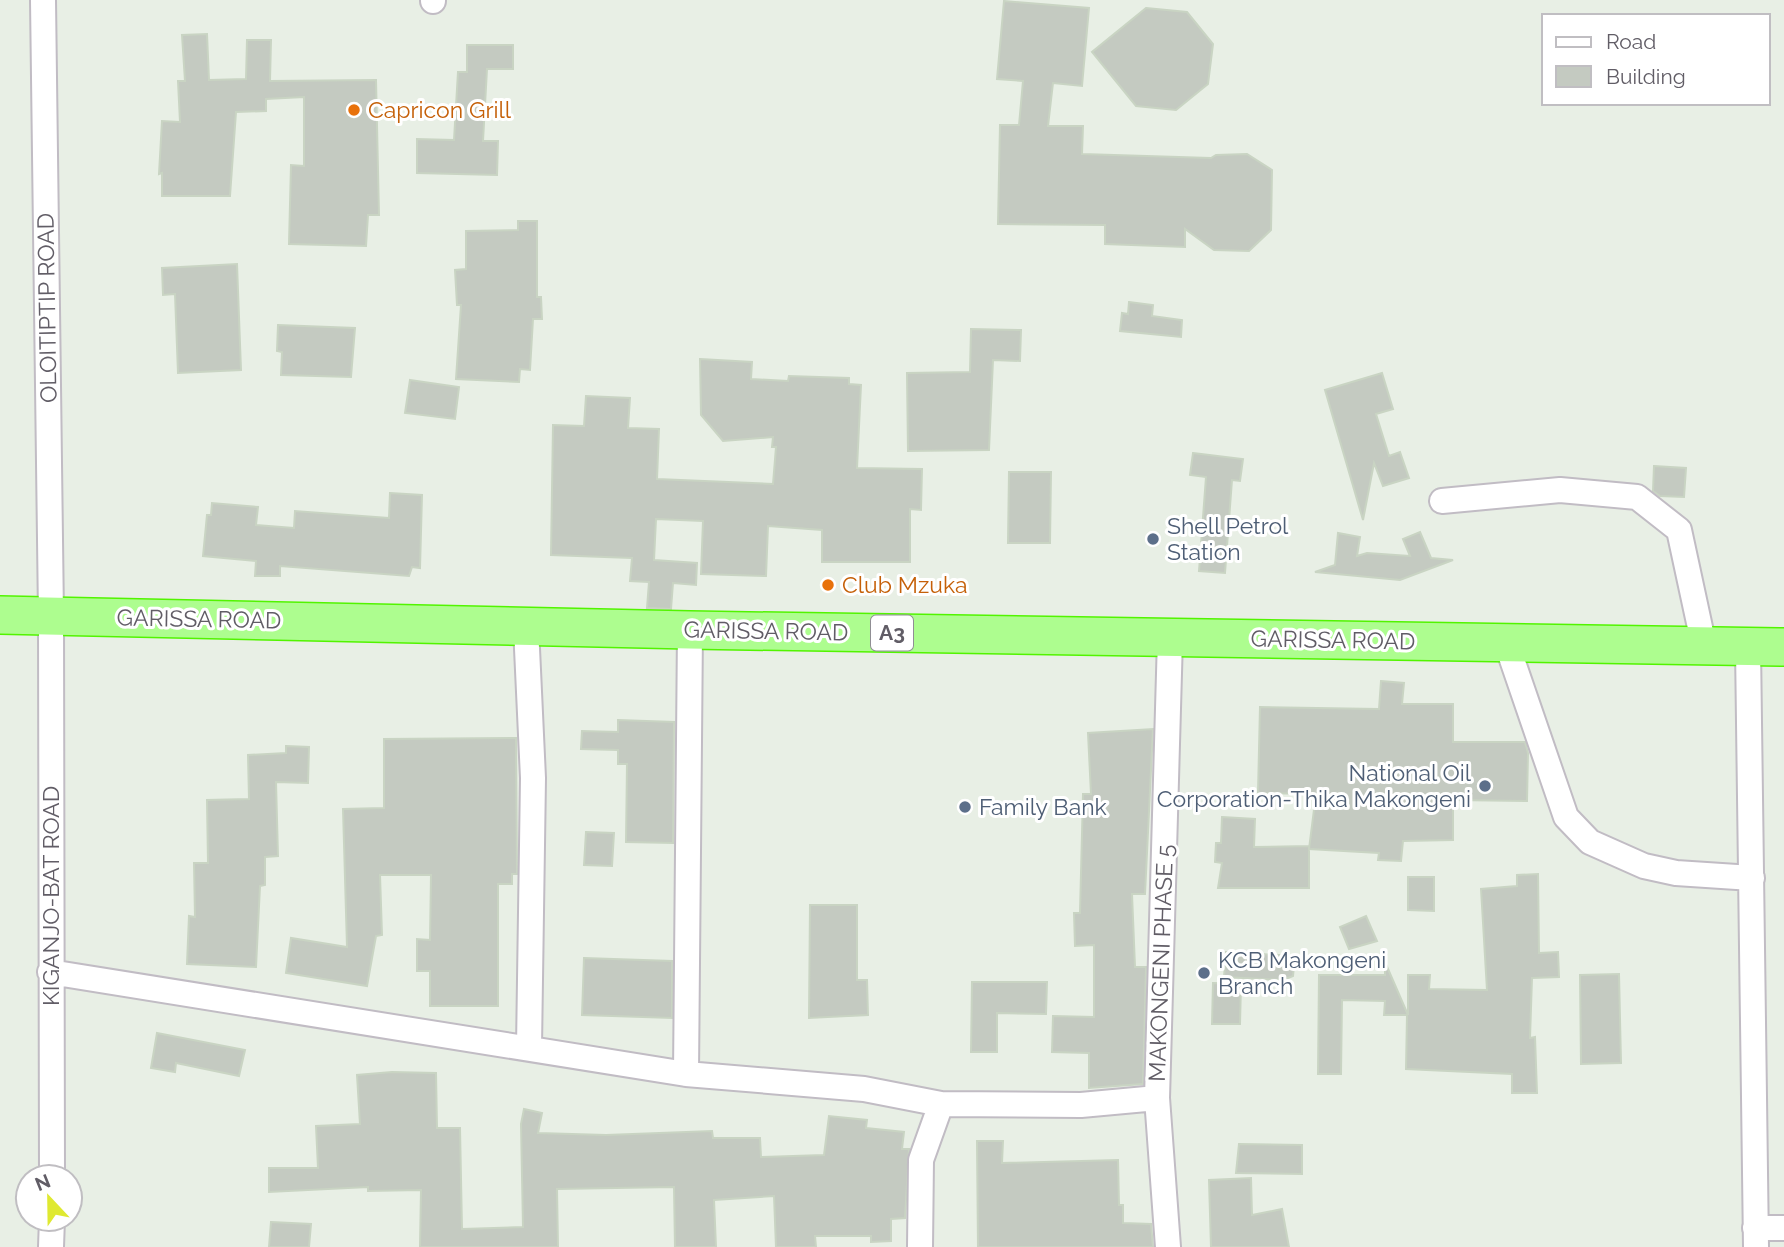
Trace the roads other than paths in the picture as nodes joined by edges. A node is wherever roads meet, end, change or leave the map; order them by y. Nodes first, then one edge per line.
1 (43, 0) edge
2 (1442, 501) dead end
3 (0, 615) edge
4 (51, 616) junction
5 (526, 627) junction
6 (690, 630) junction
7 (1171, 638) junction
8 (1506, 642) junction
9 (1704, 646) junction
10 (1766, 647) edge
11 (1752, 878) junction
12 (50, 972) junction
13 (529, 1047) junction
14 (686, 1074) junction
15 (1157, 1098) junction
16 (941, 1104) junction
17 (52, 1163) edge
18 (1784, 1228) edge
19 (1756, 1238) edge
20 (920, 1247) edge
21 (1168, 1247) edge

1 - 4 street, OLOITIPTIP ROAD
2 - 9 street
3 - 4 highway, GARISSA ROAD / A3
4 - 5 highway, GARISSA ROAD / A3
4 - 12 street, KIGANJO-BAT ROAD
5 - 6 highway, GARISSA ROAD / A3
5 - 13 street
6 - 7 highway, GARISSA ROAD / A3
6 - 14 street
7 - 8 highway, GARISSA ROAD / A3
7 - 15 street, MAKONGENI PHASE 5
8 - 9 highway, GARISSA ROAD / A3
8 - 11 street
9 - 10 highway, GARISSA ROAD / A3
10 - 11 street
11 - 19 street
12 - 13 street
12 - 17 street, KIGANJO-BAT ROAD
13 - 14 street
14 - 16 street
15 - 16 street
15 - 21 street, MAKONGENI PHASE 5
16 - 20 street
18 - 19 street

